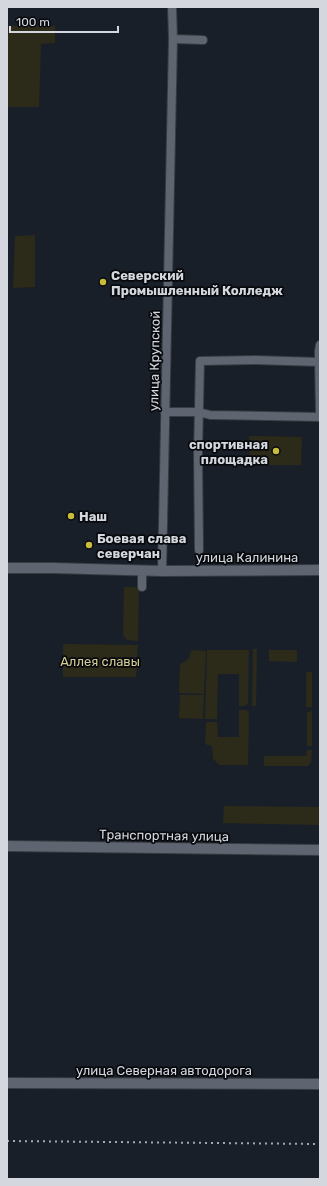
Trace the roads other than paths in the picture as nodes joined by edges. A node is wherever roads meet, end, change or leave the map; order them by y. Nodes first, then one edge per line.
1 (172, 7) edge
2 (172, 39) junction
3 (203, 40) dead end
4 (320, 345) edge
5 (319, 362) edge
6 (165, 412) junction
7 (199, 412) junction
8 (320, 412) edge
9 (320, 417) edge
10 (199, 550) dead end
11 (7, 568) edge
12 (142, 570) junction
13 (320, 570) edge
14 (162, 571) junction
15 (142, 587) dead end
16 (7, 846) edge
17 (320, 850) edge
18 (7, 1083) edge
19 (320, 1084) edge

1 - 2 street, улица Крупской
2 - 3 street
2 - 6 street, улица Крупской
4 - 5 street
5 - 7 street
5 - 8 street
6 - 7 street
6 - 14 street, улица Крупской
7 - 9 street
7 - 10 street
11 - 12 main road, улица Калинина
12 - 14 main road, улица Калинина
12 - 15 street
13 - 14 main road, улица Калинина
16 - 17 main road, Транспортная улица
18 - 19 main road, улица Северная автодорога

